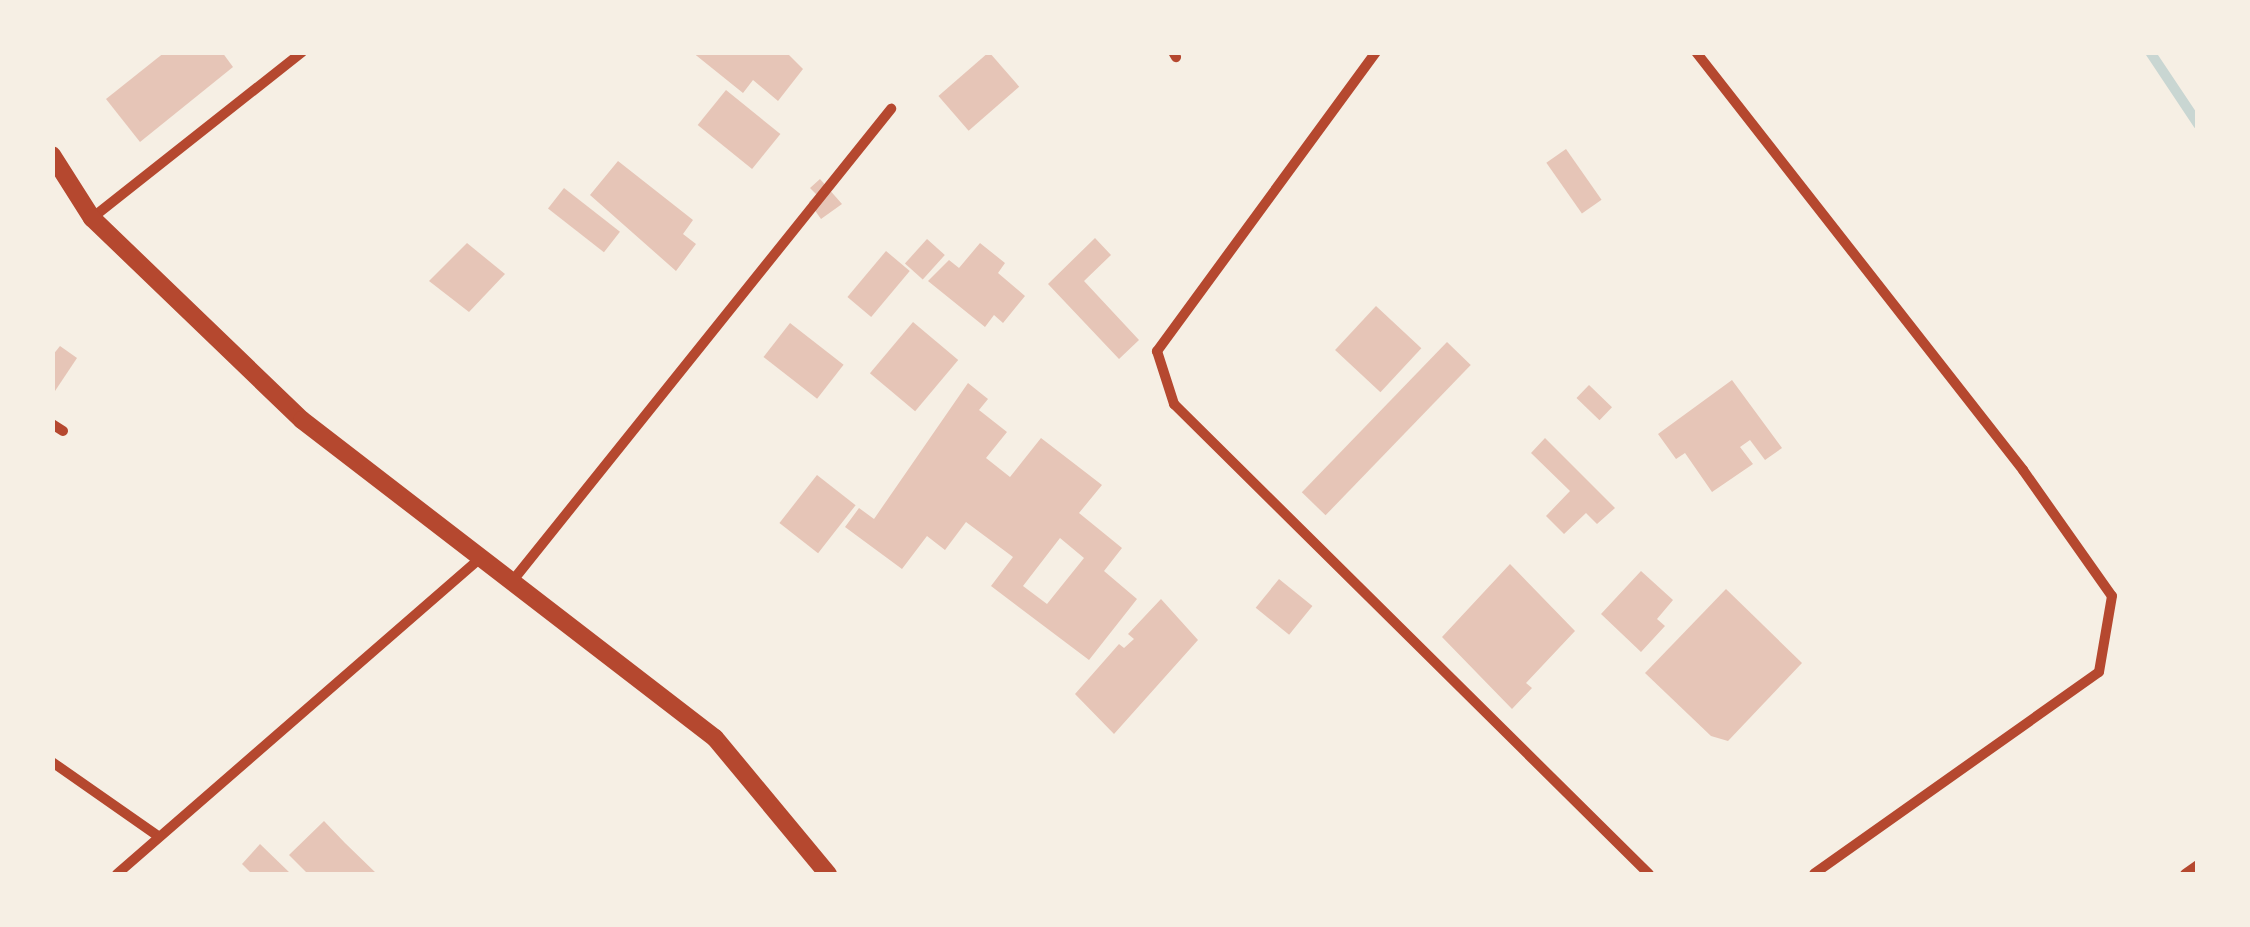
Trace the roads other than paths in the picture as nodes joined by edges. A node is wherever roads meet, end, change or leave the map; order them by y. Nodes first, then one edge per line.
1 (302, 52) edge
2 (1376, 52) edge
3 (1696, 52) edge
4 (891, 109) dead end
5 (52, 155) edge
6 (92, 218) junction
7 (484, 556) junction
8 (514, 579) junction
9 (52, 762) edge
10 (158, 836) junction
11 (2198, 865) edge
12 (117, 874) edge
13 (828, 874) edge
14 (1649, 874) edge
15 (1814, 874) edge
16 (2184, 874) edge

1 - 6 street
2 - 14 street
3 - 15 street
4 - 8 street
5 - 6 street
6 - 7 street
7 - 8 street
7 - 10 street
8 - 13 street
9 - 10 street
10 - 12 street
11 - 16 street

